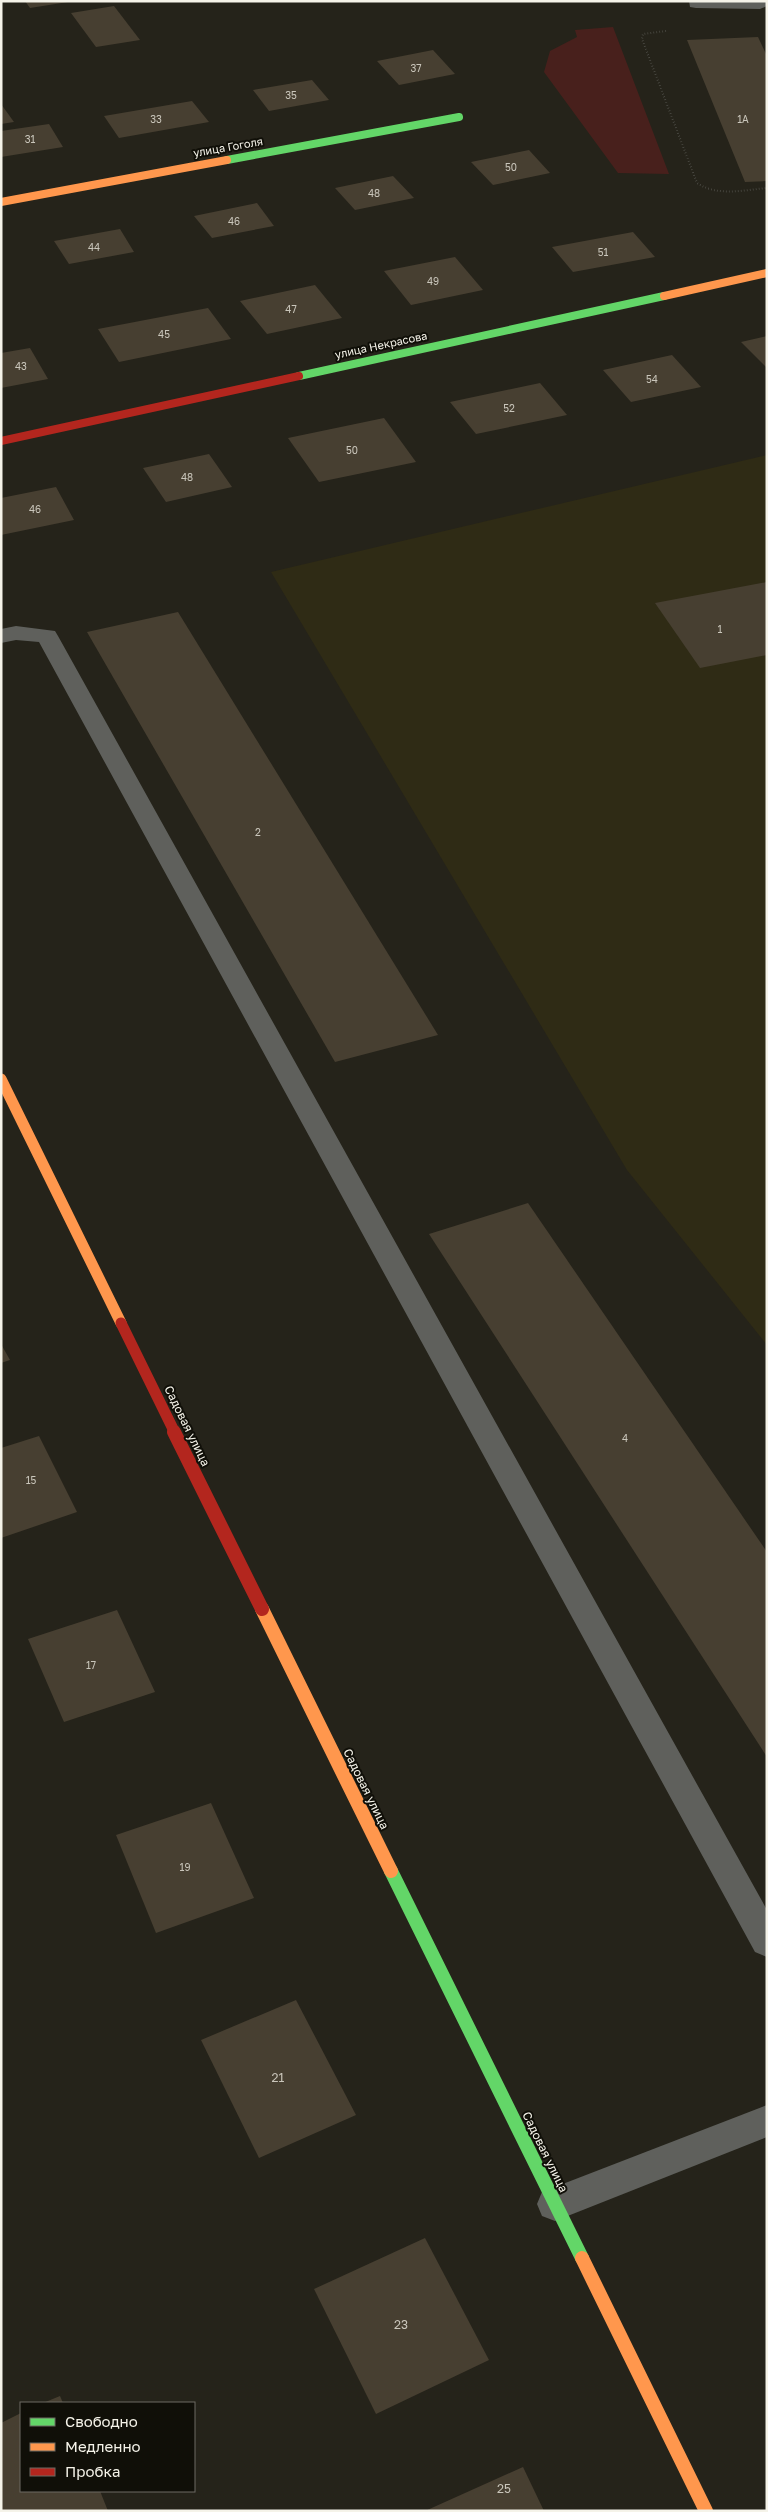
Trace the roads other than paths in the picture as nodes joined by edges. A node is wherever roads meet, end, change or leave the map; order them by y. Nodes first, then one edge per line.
1 (696, 3) dead end
2 (765, 8) edge
3 (459, 117) dead end
4 (1, 202) edge
5 (767, 272) edge
6 (1, 441) edge
7 (1, 636) edge
8 (1, 1080) edge
9 (767, 1942) edge
10 (767, 2121) edge
11 (555, 2204) junction
12 (706, 2511) edge

1 - 2 lane
3 - 4 street, улица Гоголя
5 - 6 street, улица Некрасова
7 - 9 lane
8 - 11 street, Садовая улица
10 - 11 lane
11 - 12 street, Садовая улица

